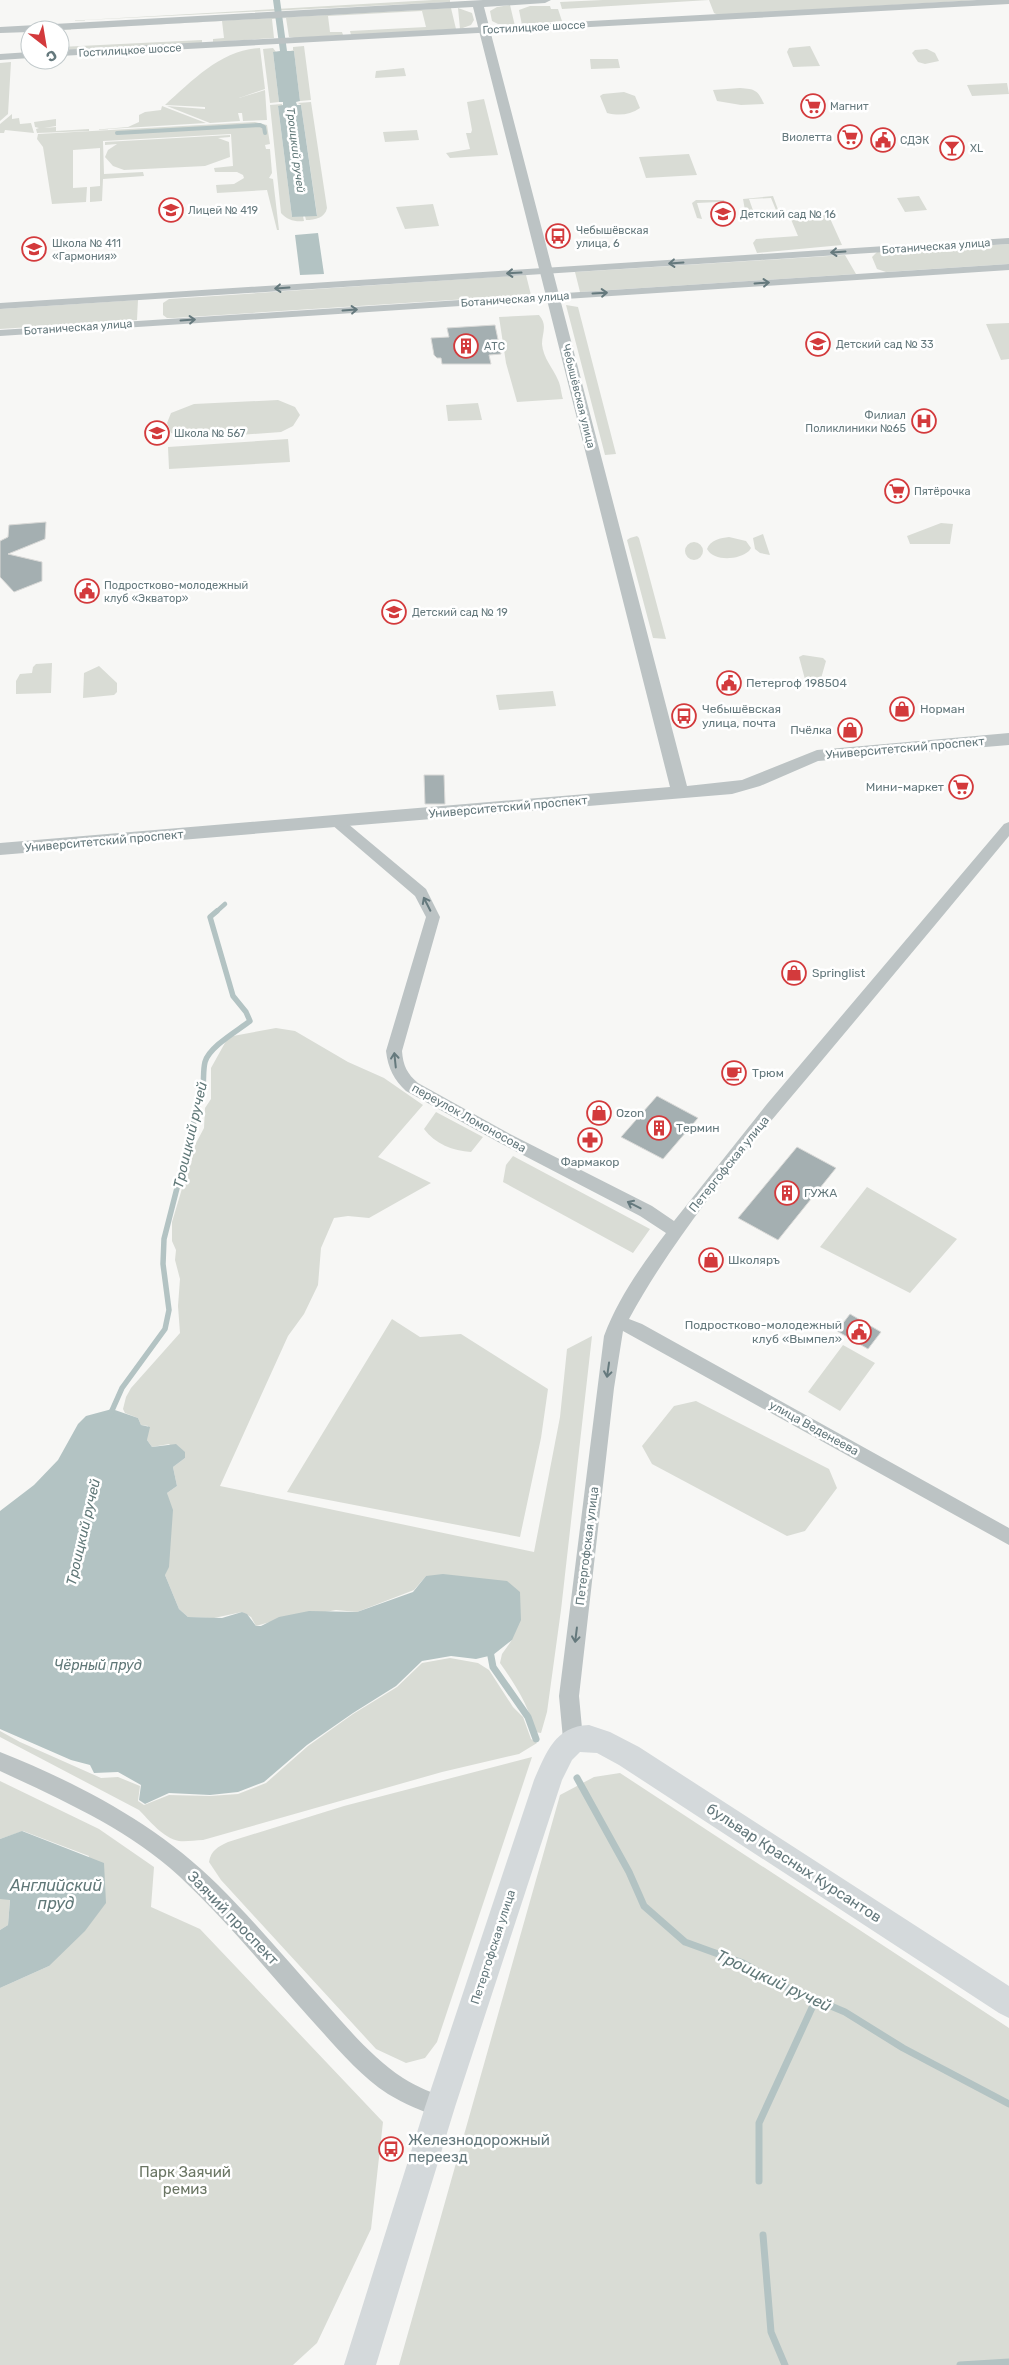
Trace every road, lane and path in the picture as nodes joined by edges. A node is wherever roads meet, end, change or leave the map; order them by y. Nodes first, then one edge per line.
1 (379, 0) edge
2 (545, 0) edge
3 (1009, 1) edge
4 (478, 2) edge
5 (290, 9) junction
6 (0, 20) edge
7 (20, 21) edge
8 (70, 21) edge
9 (20, 27) edge
10 (0, 30) edge
11 (486, 30) junction
12 (70, 53) edge
13 (20, 56) edge
14 (0, 57) edge
15 (1009, 241) edge
16 (868, 263) junction
17 (1009, 267) edge
18 (547, 271) junction
19 (553, 297) junction
20 (0, 306) edge
21 (157, 309) junction
22 (0, 333) edge
23 (1009, 739) edge
24 (680, 792) junction
25 (336, 821) junction
26 (1009, 826) edge
27 (0, 849) edge
28 (676, 1231) junction
29 (618, 1322) junction
30 (1009, 1537) edge
31 (573, 1739) junction
32 (0, 1761) edge
33 (1009, 2003) edge
34 (440, 2107) junction
35 (360, 2365) edge

1 - 5 street
2 - 4 street
3 - 11 street, Гостилицкое шоссе
4 - 5 street
4 - 11 street, Чебышёвская улица
5 - 8 street
6 - 7 street
9 - 10 street
11 - 12 street, Гостилицкое шоссе
11 - 18 street, Чебышёвская улица
13 - 14 street
15 - 16 street, Ботаническая улица
16 - 17 street, Ботаническая улица
16 -> 18 street, Ботаническая улица
19 -> 16 street, Ботаническая улица
18 - 19 street, Чебышёвская улица
18 -> 21 street, Ботаническая улица
21 -> 19 street, Ботаническая улица
19 - 24 street, Чебышёвская улица
20 - 21 street, Ботаническая улица
21 - 22 street, Ботаническая улица
23 - 24 street, Университетский проспект
24 - 25 street, Университетский проспект
25 - 27 street, Университетский проспект
28 -> 25 street, переулок Ломоносова
26 - 28 street, Петергофская улица
28 - 29 street, Петергофская улица
29 - 30 street, улица Веденеева
29 -> 31 street, Петергофская улица
31 - 33 main road, бульвар Красных Курсантов
31 - 34 main road, Петергофская улица
32 - 34 street, Заячий проспект
34 - 35 main road, Петергофская улица

